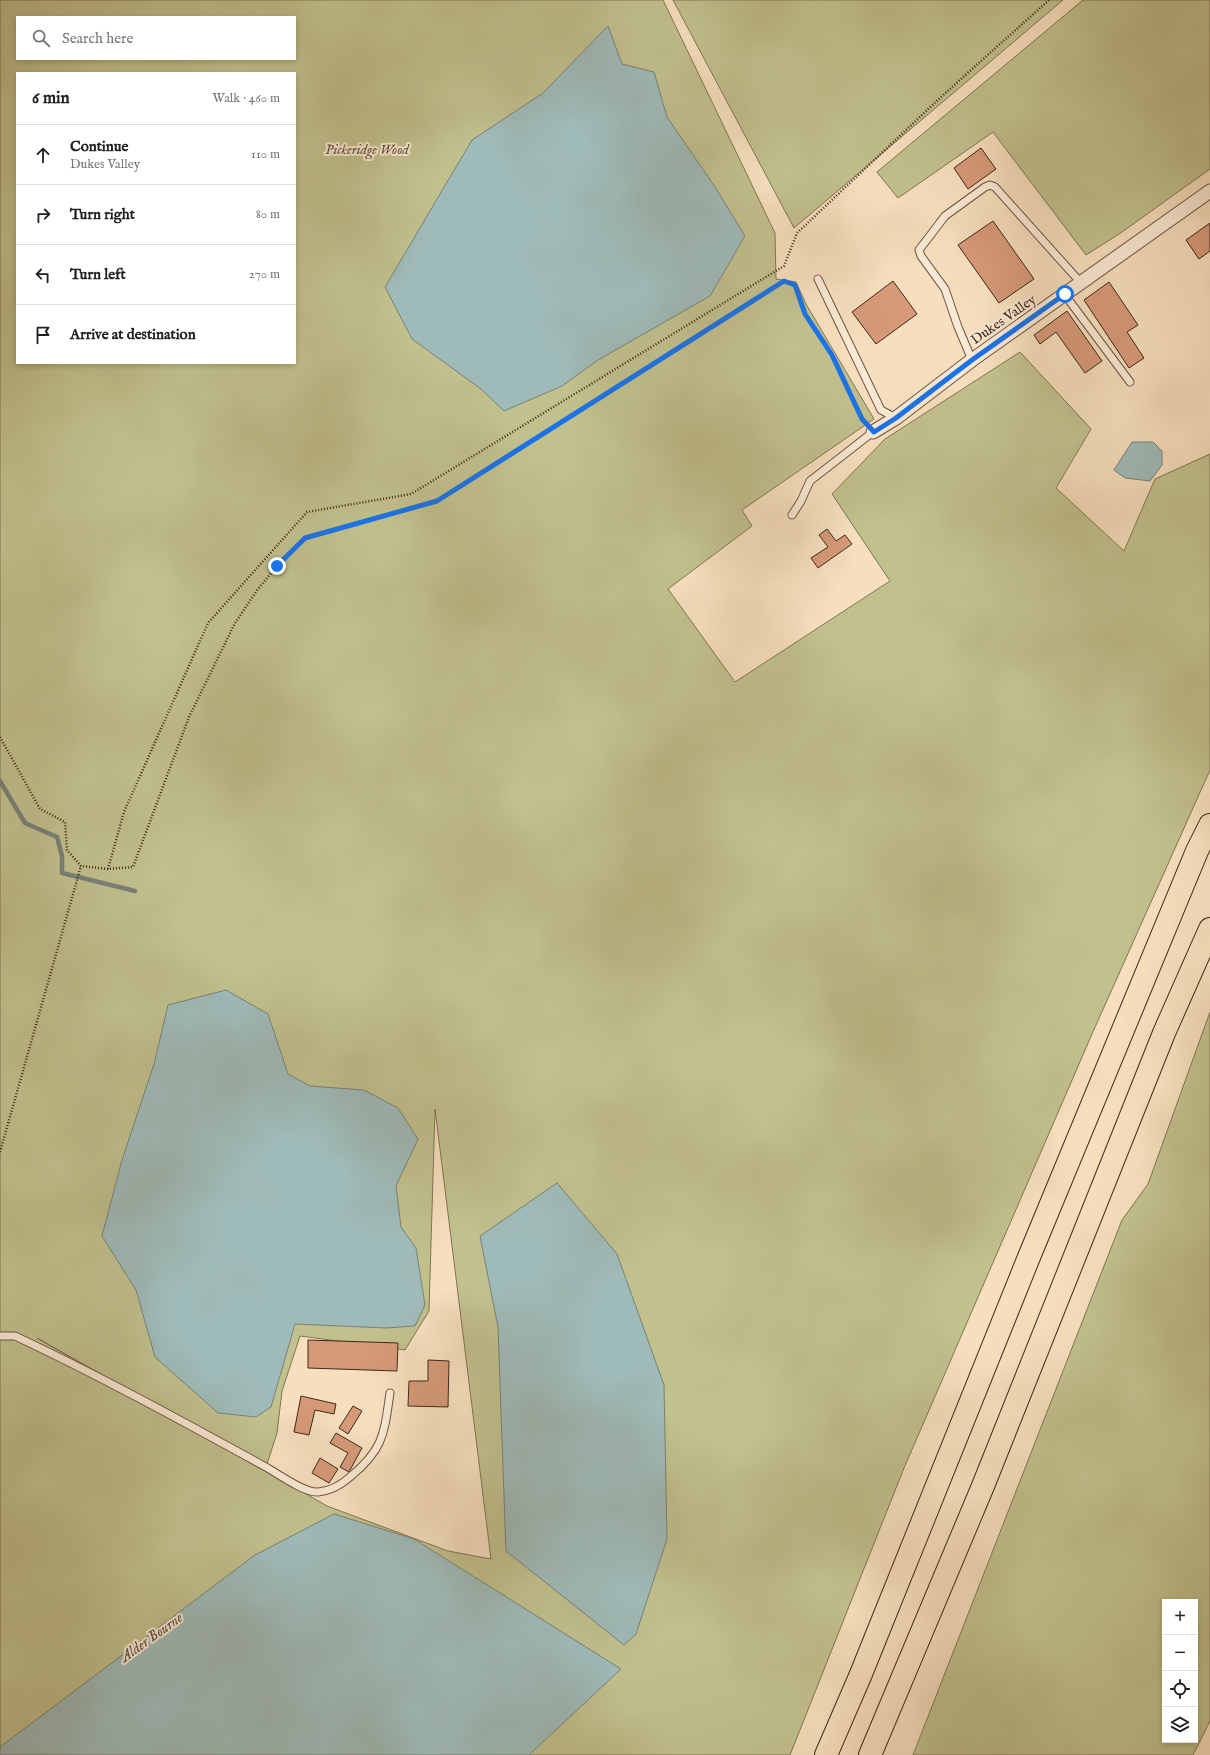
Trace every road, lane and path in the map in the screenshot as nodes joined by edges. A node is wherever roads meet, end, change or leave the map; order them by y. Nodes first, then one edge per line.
1 (1049, 0) edge
2 (1210, 191) edge
3 (818, 278) dead end
4 (1081, 283) junction
5 (1065, 294) junction
6 (972, 360) junction
7 (1130, 382) dead end
8 (896, 418) junction
9 (874, 432) junction
10 (792, 515) dead end
11 (0, 737) edge
12 (1210, 825) edge
13 (81, 866) junction
14 (108, 868) junction
15 (1210, 929) edge
16 (0, 1152) edge
17 (0, 1336) edge
18 (390, 1393) dead end
19 (826, 1755) edge
20 (870, 1755) edge

1 - 14 path
2 - 4 street, Dukes Valley
3 - 8 lane
4 - 5 street, Dukes Valley
4 - 6 lane
5 - 6 street, Dukes Valley
5 - 7 lane
6 - 8 street, Dukes Valley
8 - 9 street, Dukes Valley
9 - 10 lane
9 - 14 path
11 - 13 path
12 - 19 highway
13 - 14 path
13 - 16 path
15 - 20 highway
17 - 18 lane

